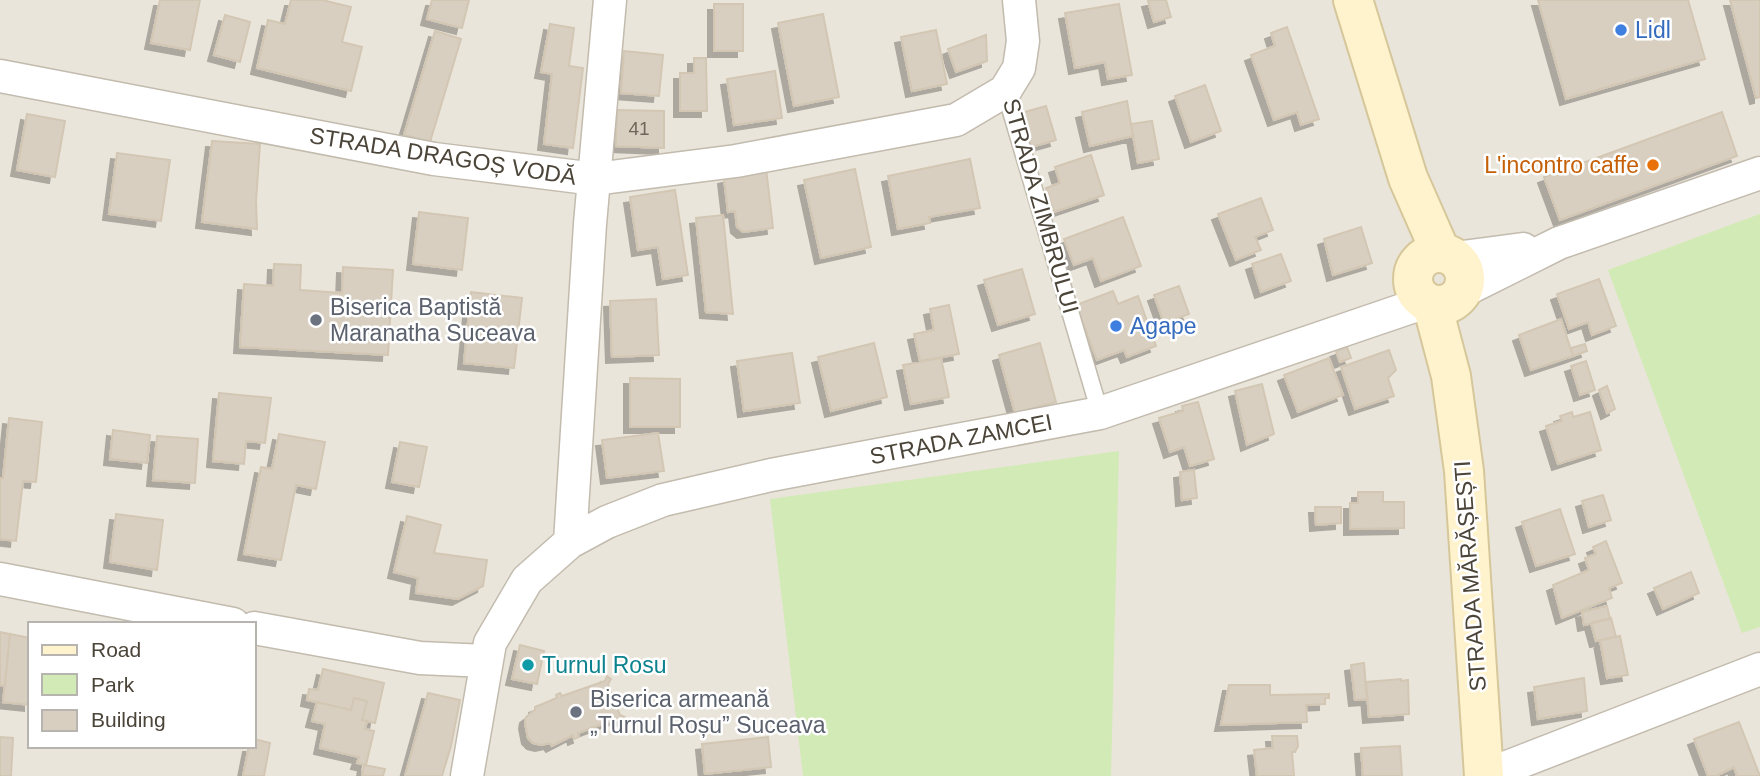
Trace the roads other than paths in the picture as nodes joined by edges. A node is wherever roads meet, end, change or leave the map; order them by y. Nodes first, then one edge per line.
1 (610, 0) edge
2 (1019, 0) edge
3 (1353, 0) edge
4 (0, 76) edge
5 (1005, 91) junction
6 (1760, 173) edge
7 (595, 179) junction
8 (1438, 282) junction
9 (1100, 413) junction
10 (570, 542) junction
11 (0, 579) edge
12 (223, 622) edge
13 (256, 628) edge
14 (486, 661) junction
15 (1760, 669) edge
16 (467, 776) edge
17 (1484, 776) edge

1 - 7 street
2 - 5 street, STRADA ZIMBRULUI
3 - 8 street, STRADA MĂRĂȘEȘTI
4 - 7 street, STRADA DRAGOȘ VODĂ
5 - 7 street, STRADA DRAGOȘ VODĂ
5 - 9 lane, STRADA ZIMBRULUI
6 - 8 street, STRADA ZAMCEI
7 - 10 street
8 - 9 street, STRADA ZAMCEI
8 - 17 street, STRADA MĂRĂȘEȘTI
9 - 10 street, STRADA ZAMCEI
10 - 14 street, STRADA ZAMCEI
11 - 12 street
13 - 14 street
14 - 16 street, STRADA ZAMCEI
15 - 17 street

